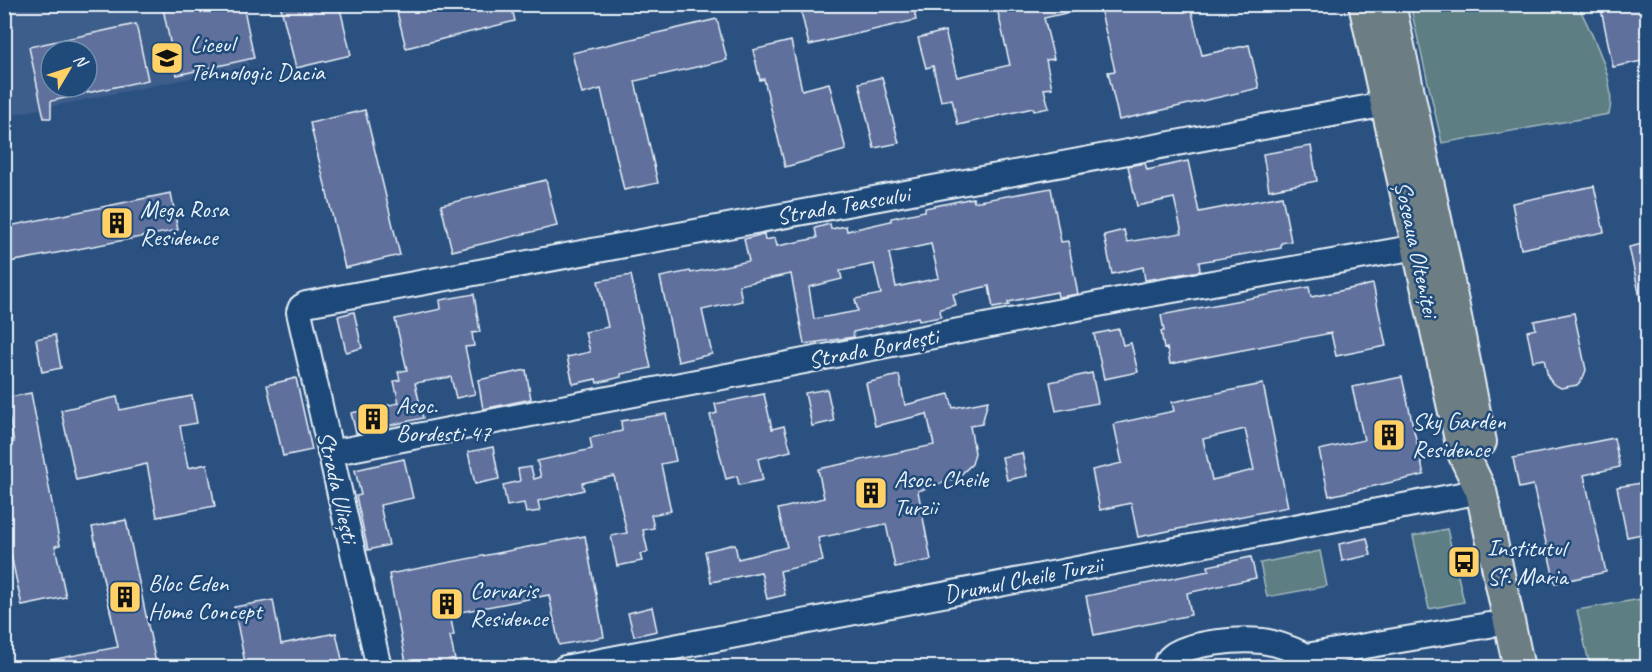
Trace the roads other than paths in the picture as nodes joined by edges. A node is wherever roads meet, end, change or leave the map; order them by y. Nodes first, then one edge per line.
1 (1364, 4) edge
2 (1390, 4) edge
3 (1398, 102) junction
4 (1416, 247) junction
5 (301, 307) joint
6 (330, 453) junction
7 (1481, 491) junction
8 (1489, 625) dead end
9 (1301, 662) edge
10 (379, 668) edge
11 (565, 668) edge
12 (1164, 668) edge
13 (1519, 668) edge

1 - 3 main road, Șoseaua Olteniței
2 - 3 main road, Șoseaua Olteniței
3 - 4 main road, Șoseaua Olteniței
3 - 5 street, Strada Teascului
3 - 7 main road, Șoseaua Olteniței
4 - 6 street, Strada Bordești
4 - 7 main road, Șoseaua Olteniței
5 - 6 street, Strada Uliești
6 - 10 street, Strada Uliești
7 - 11 street, Drumul Cheile Turzii
7 - 13 main road, Șoseaua Olteniței
8 - 9 street
9 - 12 street

